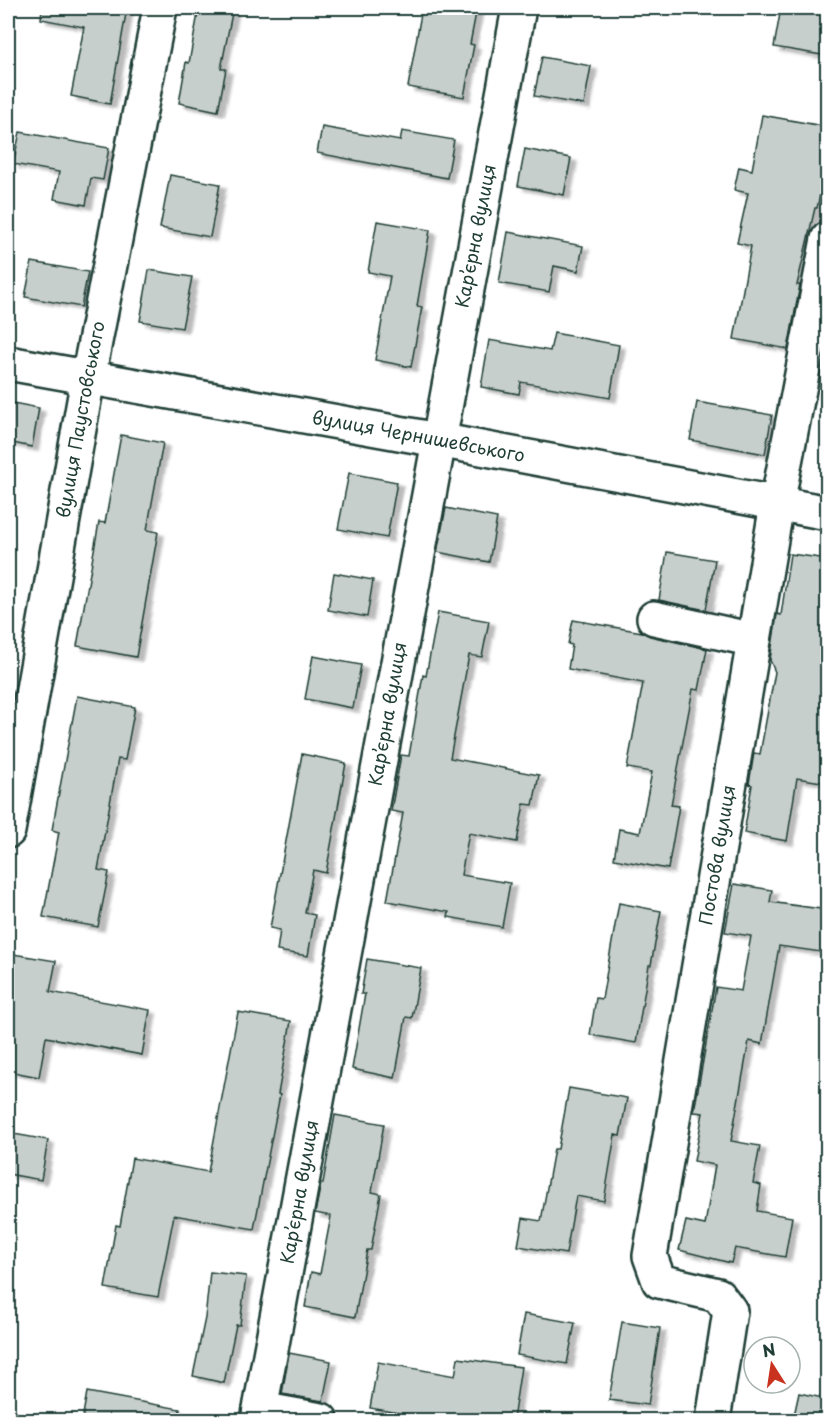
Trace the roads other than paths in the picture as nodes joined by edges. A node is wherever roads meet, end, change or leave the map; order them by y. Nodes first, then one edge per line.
1 (160, 8) edge
2 (519, 8) edge
3 (828, 239) edge
4 (8, 363) edge
5 (88, 378) junction
6 (438, 440) junction
7 (777, 504) junction
8 (828, 513) edge
9 (654, 618) dead end
10 (754, 640) junction
11 (8, 831) edge
12 (259, 1415) edge
13 (321, 1420) edge
14 (713, 1420) edge

1 - 5 street, вулиця Паустовського
2 - 6 street, Карʼєрна вулиця
3 - 7 street, Постова вулиця
4 - 5 street, вулиця Чернишевського
5 - 6 street, вулиця Чернишевського
5 - 11 street, вулиця Паустовського
6 - 7 street, вулиця Чернишевського
6 - 12 street, Карʼєрна вулиця
7 - 8 street, вулиця Чернишевського
7 - 10 street, Постова вулиця
9 - 10 street
10 - 14 street, Постова вулиця
12 - 13 street

